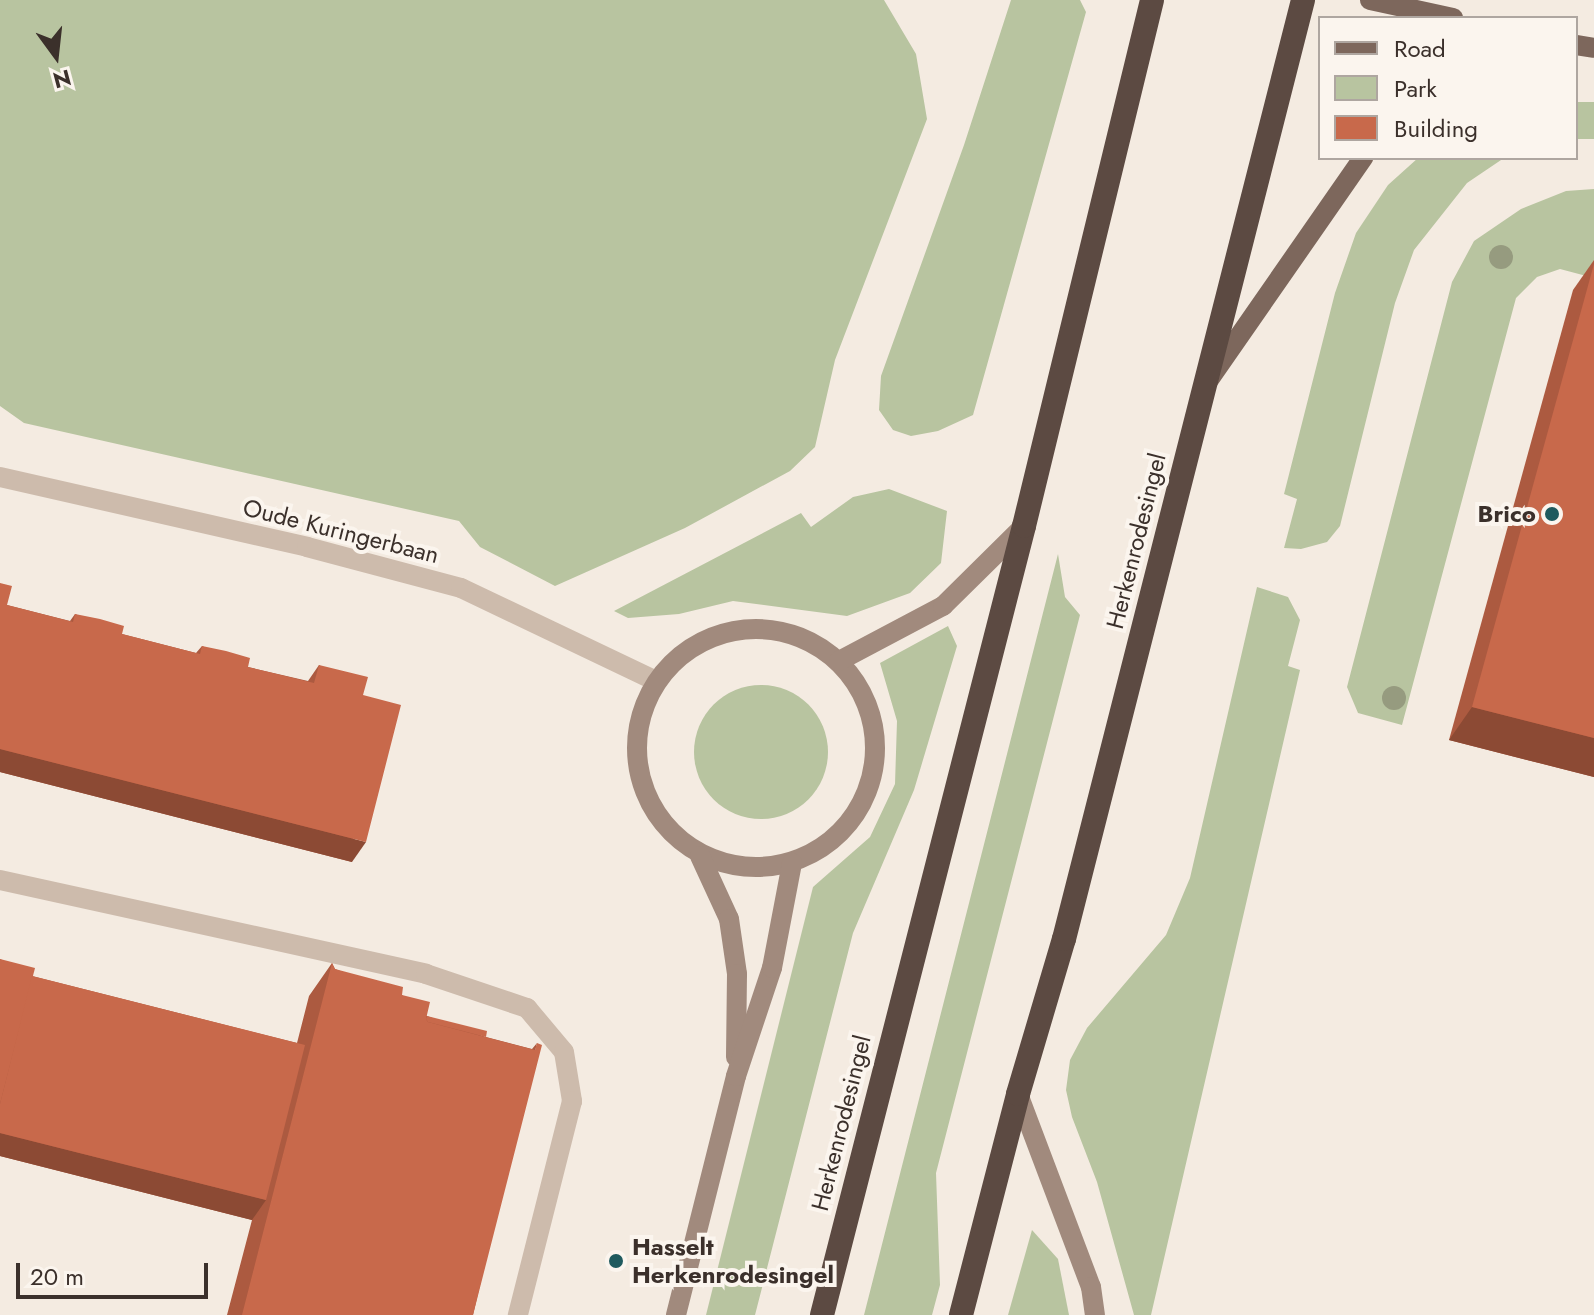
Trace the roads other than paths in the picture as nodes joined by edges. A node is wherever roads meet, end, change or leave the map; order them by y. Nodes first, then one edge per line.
1 (1152, 0) edge
2 (1303, 0) edge
3 (1370, 0) edge
4 (1444, 16) edge
5 (1362, 160) edge
6 (1204, 388) junction
7 (0, 477) edge
8 (1024, 526) junction
9 (839, 661) junction
10 (654, 680) junction
11 (700, 856) junction
12 (792, 863) junction
13 (0, 880) edge
14 (736, 1076) junction
15 (1018, 1094) junction
16 (518, 1315) edge
17 (676, 1315) edge
18 (822, 1315) edge
19 (961, 1315) edge
20 (1095, 1315) edge

1 - 8 highway, Herkenrodesingel
2 - 6 highway, Herkenrodesingel
3 - 4 main road
5 - 6 main road
6 - 15 highway, Herkenrodesingel
7 - 10 street, Oude Kuringerbaan
8 - 9 street
8 - 18 highway, Herkenrodesingel
9 - 10 street
9 - 12 street
10 - 11 street
11 - 12 street
11 - 14 street
12 - 14 street
13 - 16 street
14 - 17 street
15 - 19 highway, Herkenrodesingel
15 - 20 street

